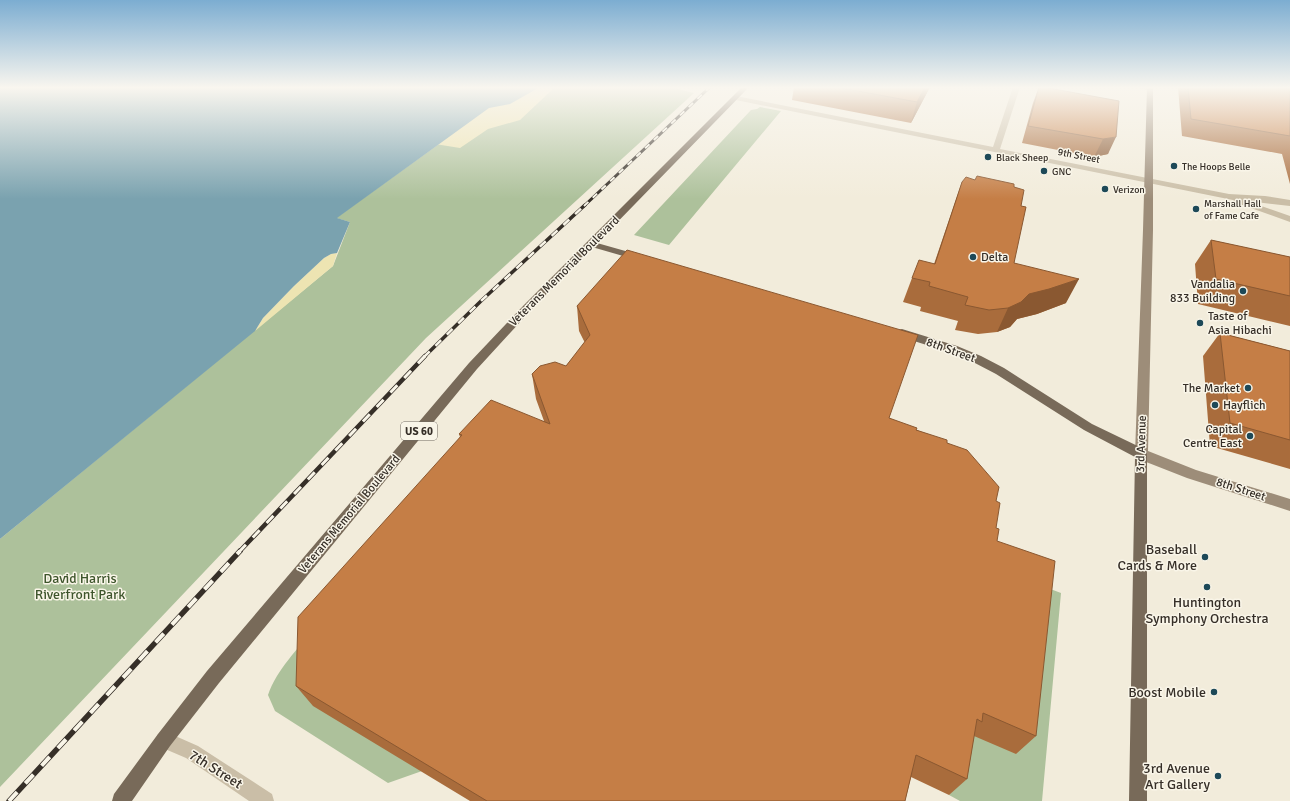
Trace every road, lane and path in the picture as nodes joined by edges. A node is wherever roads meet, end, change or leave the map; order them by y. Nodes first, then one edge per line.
1 (710, 124) edge
2 (868, 124) edge
3 (1005, 124) edge
4 (1148, 124) edge
5 (996, 150) junction
6 (1149, 181) junction
7 (1228, 197) junction
8 (1290, 203) edge
9 (1290, 218) edge
10 (591, 244) junction
11 (649, 261) edge
12 (889, 330) edge
13 (1140, 454) junction
14 (1290, 505) edge
15 (164, 740) junction
16 (121, 801) edge
17 (265, 801) edge
18 (1138, 801) edge

1 - 10 main road, Veterans Memorial Boulevard / US 60
2 - 5 street, 9th Street
3 - 5 street
4 - 6 street, 3rd Avenue
5 - 6 street, 9th Street
6 - 7 street, 9th Street
6 - 13 street, 3rd Avenue
7 - 8 street, 9th Street
7 - 9 street, 9th Street
10 - 11 main road
10 - 15 main road, Veterans Memorial Boulevard / US 60
12 - 13 main road, 8th Street
13 - 14 street, 8th Street
13 - 18 main road, 3rd Avenue
15 - 16 main road, Veterans Memorial Boulevard / US 60
15 - 17 street, 7th Street

